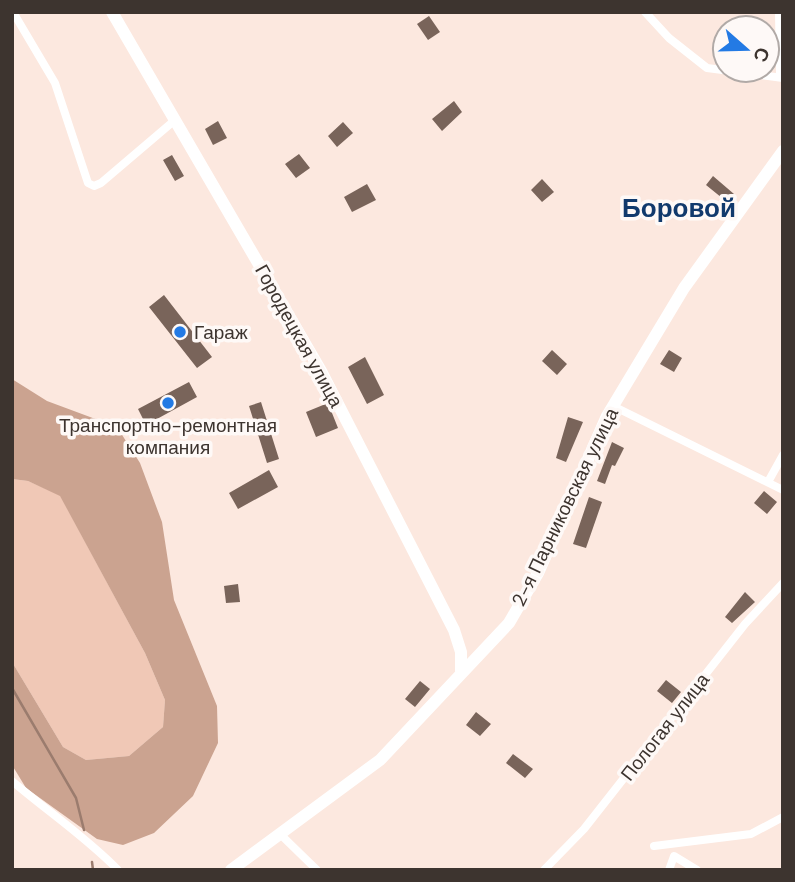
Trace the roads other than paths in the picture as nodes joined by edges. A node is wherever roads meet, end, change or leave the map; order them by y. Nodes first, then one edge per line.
1 (13, 12) edge
2 (112, 12) edge
3 (645, 12) edge
4 (711, 69) edge
5 (175, 120) junction
6 (783, 151) edge
7 (613, 406) junction
8 (783, 455) edge
9 (768, 482) junction
10 (783, 490) edge
11 (783, 583) edge
12 (461, 671) junction
13 (12, 781) edge
14 (783, 817) edge
15 (281, 834) junction
16 (654, 846) dead end
17 (118, 870) edge
18 (231, 870) edge
19 (317, 870) edge
20 (544, 870) edge
21 (669, 870) edge
22 (697, 870) edge

1 - 5 street
2 - 5 street, Городецкая улица
3 - 4 street
5 - 12 street, Городецкая улица
6 - 7 street, 2-я Парниковская улица
7 - 9 street
7 - 12 street, 2-я Парниковская улица
8 - 9 street
9 - 10 street
11 - 20 street, Пологая улица
12 - 15 street, 2-я Парниковская улица
13 - 17 street
14 - 16 street
15 - 18 street, 2-я Парниковская улица
15 - 19 street
21 - 22 street

